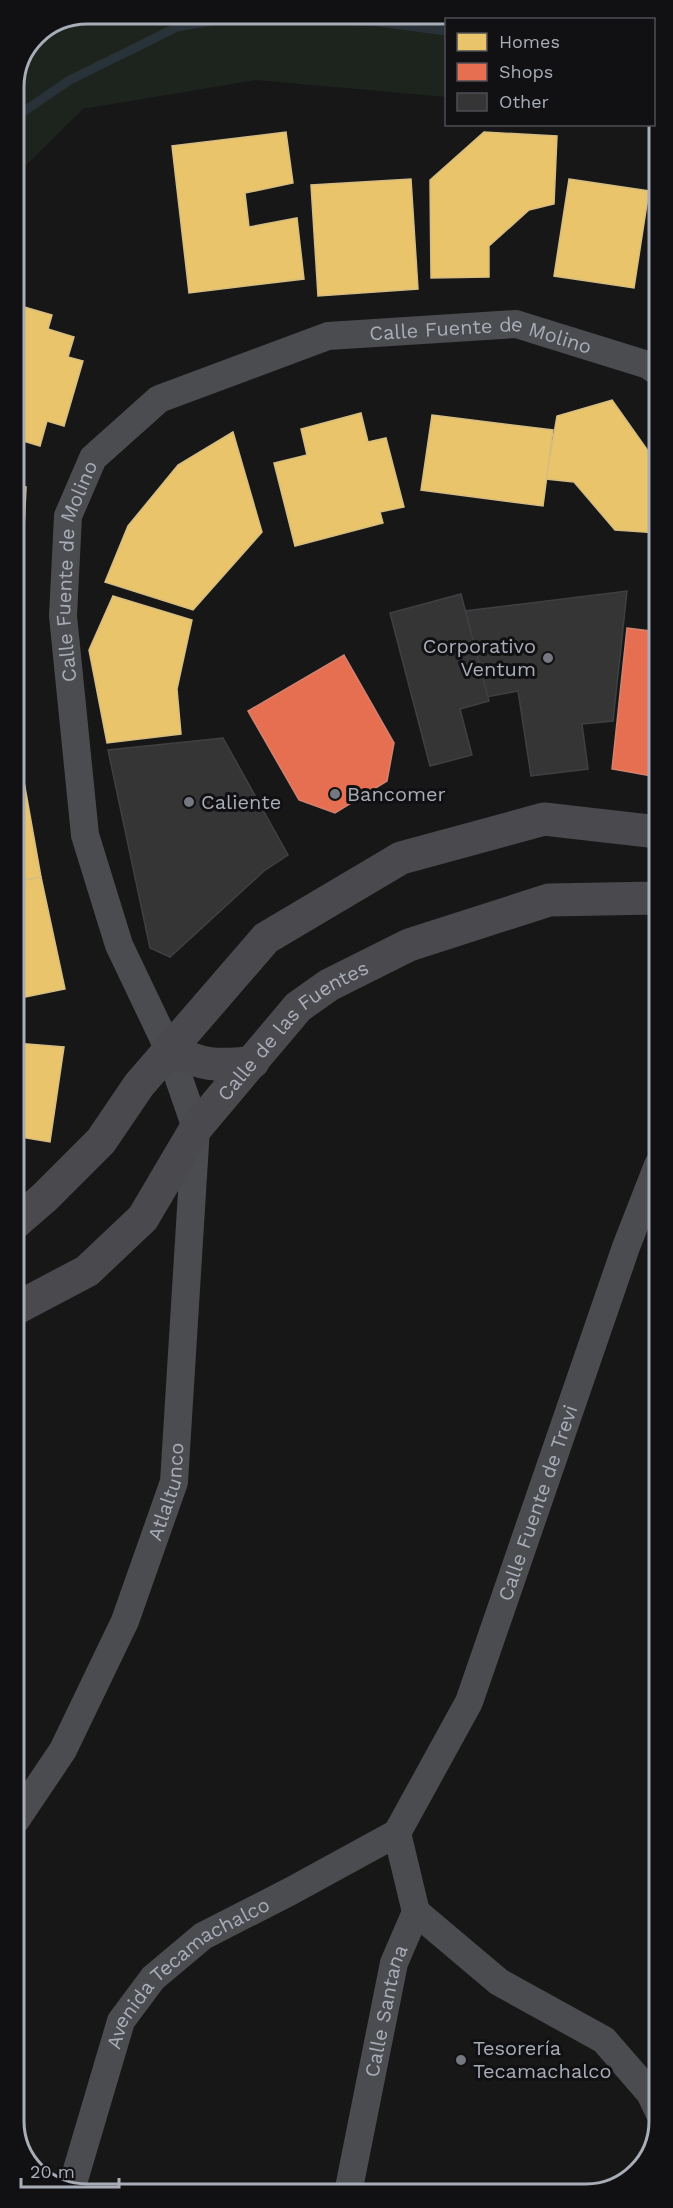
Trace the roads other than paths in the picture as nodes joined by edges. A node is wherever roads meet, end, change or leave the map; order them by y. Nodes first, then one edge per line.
1 (649, 366) edge
2 (649, 831) edge
3 (649, 898) edge
4 (169, 1050) junction
5 (253, 1062) junction
6 (196, 1128) junction
7 (649, 1188) edge
8 (24, 1214) edge
9 (24, 1304) edge
10 (24, 1808) edge
11 (397, 1833) junction
12 (416, 1912) junction
13 (649, 2092) edge
14 (73, 2183) edge
15 (350, 2184) edge

1 - 4 street, Calle Fuente de Molino
2 - 4 main road
3 - 5 main road, Calle de las Fuentes
4 - 5 main road
4 - 6 street, Calle Fuente de Molino
4 - 8 main road
5 - 6 main road, Calle de las Fuentes
6 - 9 main road, Calle de las Fuentes
6 - 10 street, Atlaltunco
7 - 11 street, Calle Fuente de Trevi
11 - 12 street
11 - 14 street, Avenida Tecamachalco
12 - 13 street
12 - 15 street, Calle Santana

